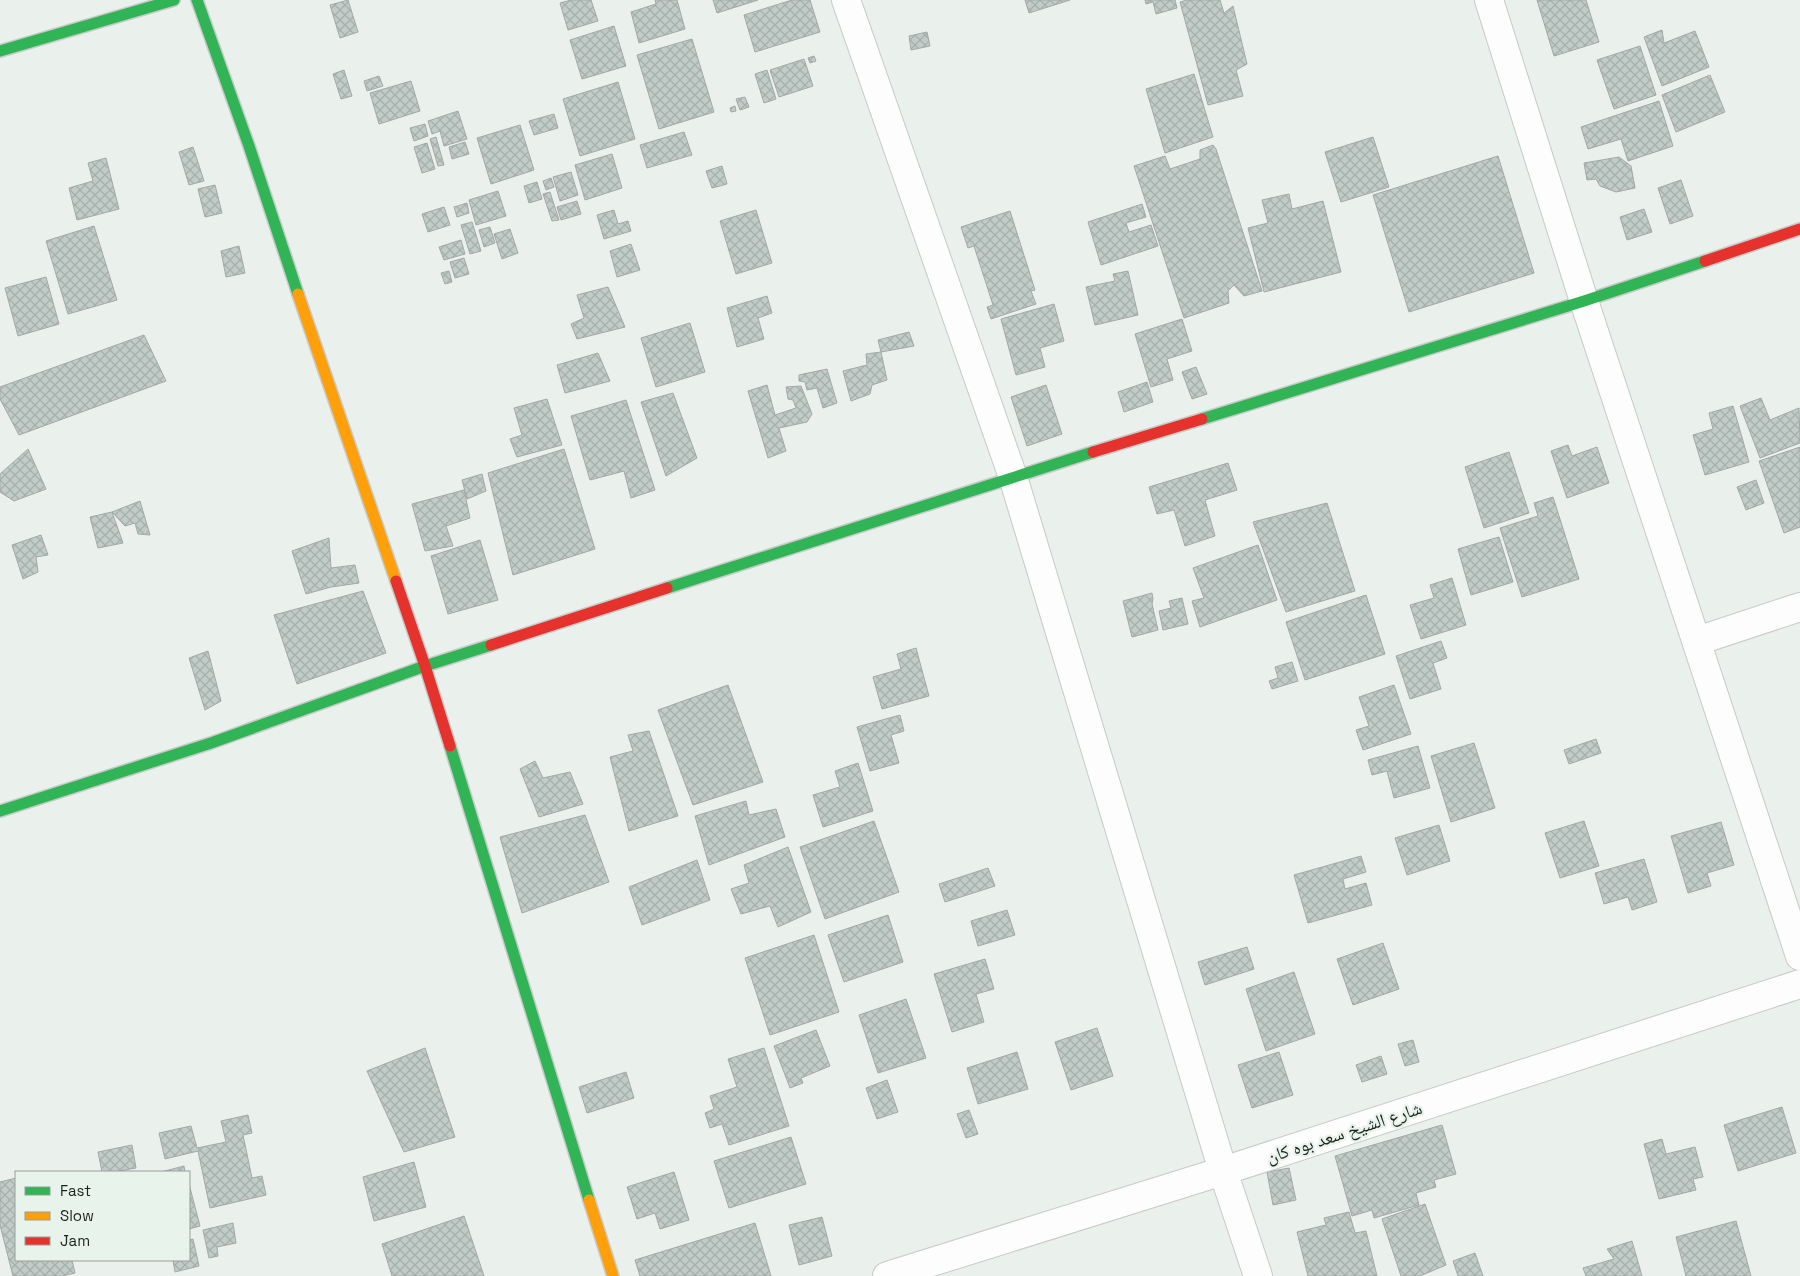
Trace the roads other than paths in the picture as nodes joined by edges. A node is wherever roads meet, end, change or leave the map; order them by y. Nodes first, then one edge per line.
1 (174, 0) edge
2 (197, 0) edge
3 (846, 0) edge
4 (1489, 0) edge
5 (0, 51) edge
6 (1800, 229) edge
7 (1584, 301) junction
8 (1013, 478) junction
9 (1800, 607) edge
10 (1697, 641) junction
11 (425, 666) junction
12 (0, 811) edge
13 (1800, 956) edge
14 (1800, 984) edge
15 (1223, 1171) junction
16 (613, 1276) edge
17 (887, 1276) edge
18 (1258, 1276) edge

1 - 5 street
2 - 11 street
3 - 8 street
4 - 7 street
6 - 7 street
7 - 8 street
7 - 10 street
8 - 11 street
8 - 15 street
9 - 10 street
10 - 13 street
11 - 12 street
11 - 16 street
14 - 15 street, شارع الشيخ سعد بوه كان
15 - 17 street, شارع الشيخ سعد بوه كان
15 - 18 street

